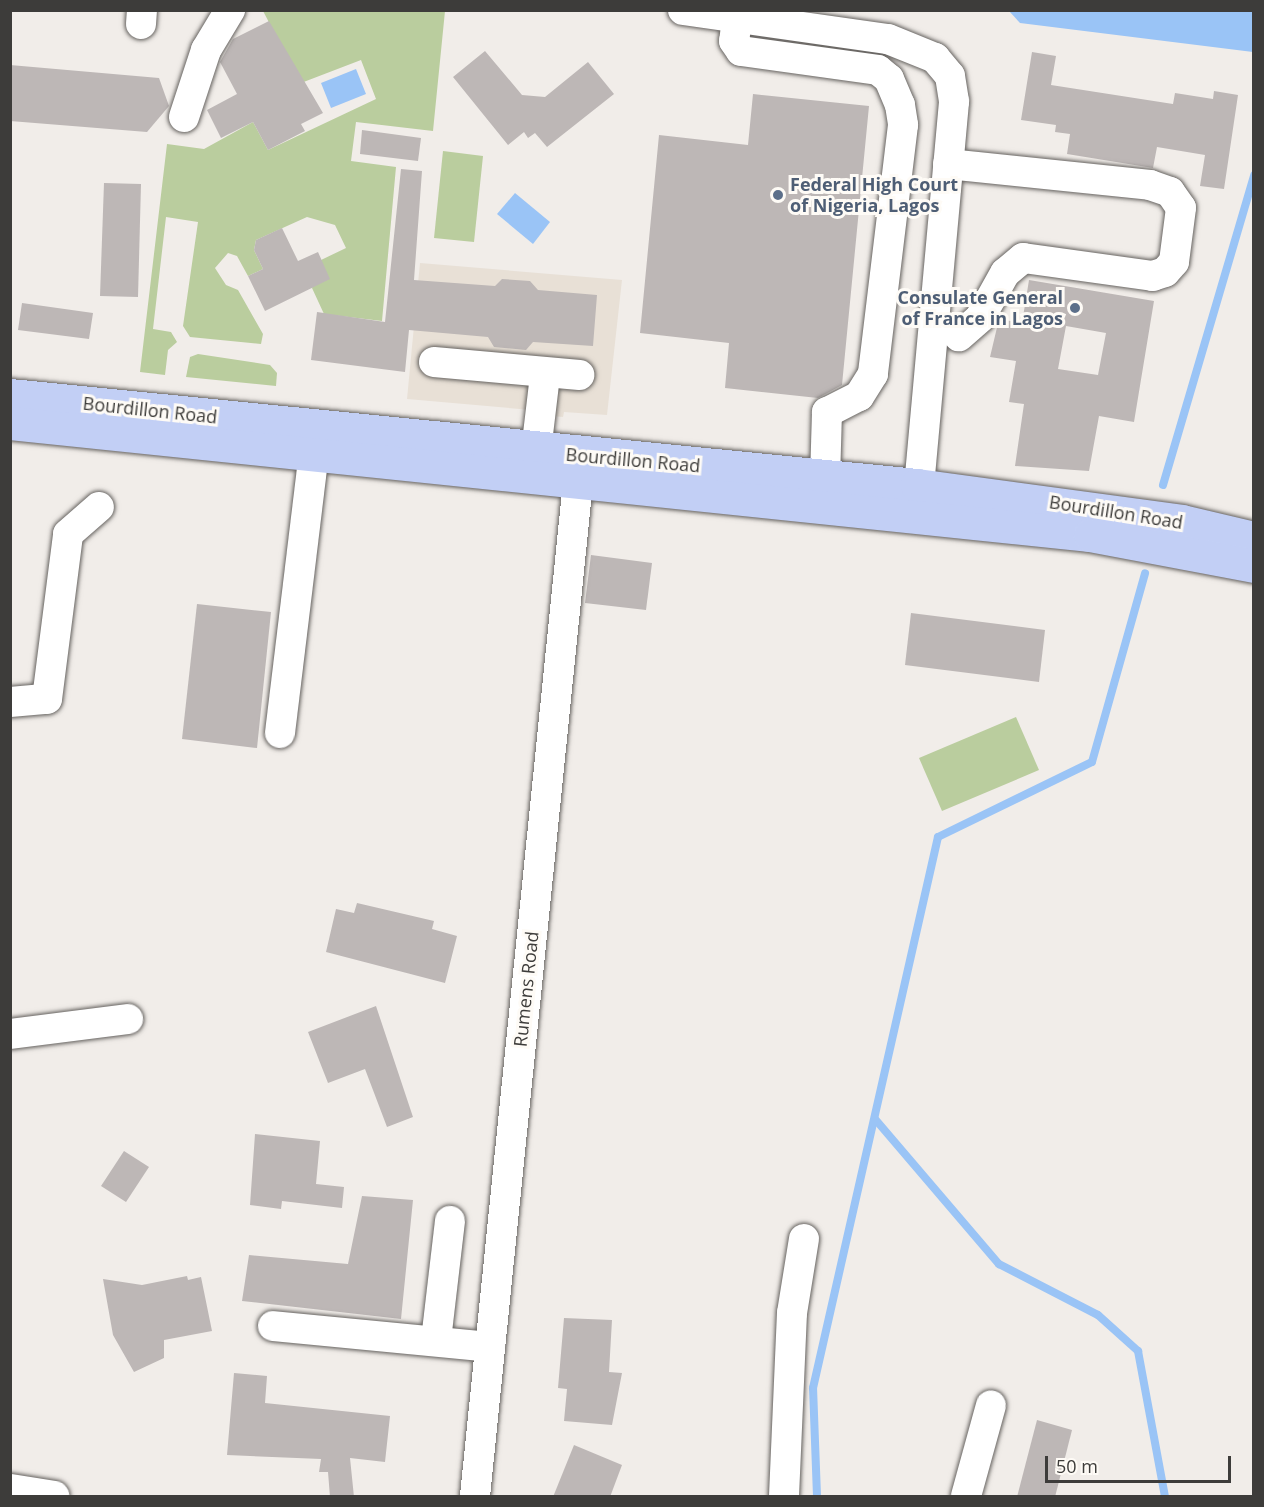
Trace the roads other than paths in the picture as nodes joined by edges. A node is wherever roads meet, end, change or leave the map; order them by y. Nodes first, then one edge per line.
1 (230, 10) edge
2 (683, 10) edge
3 (737, 18) junction
4 (184, 117) dead end
5 (948, 164) junction
6 (959, 336) dead end
7 (434, 362) dead end
8 (545, 375) junction
9 (579, 375) dead end
10 (10, 395) edge
11 (10, 423) edge
12 (536, 451) junction
13 (315, 454) junction
14 (825, 478) junction
15 (578, 482) junction
16 (917, 500) junction
17 (99, 507) dead end
18 (1254, 538) edge
19 (1254, 566) edge
20 (10, 702) edge
21 (280, 733) dead end
22 (128, 1019) dead end
23 (10, 1034) edge
24 (450, 1221) dead end
25 (804, 1239) dead end
26 (273, 1326) dead end
27 (436, 1340) junction
28 (490, 1347) junction
29 (991, 1404) dead end
30 (475, 1497) edge
31 (784, 1497) edge
32 (966, 1497) edge

1 - 4 street
2 - 3 street
3 - 5 street
3 - 14 street
5 - 6 street
5 - 16 street
7 - 8 street
8 - 9 street
8 - 12 street
10 - 12 main road, Bourdillon Road
11 - 13 main road, Bourdillon Road
12 - 14 main road, Bourdillon Road
13 - 15 main road, Bourdillon Road
13 - 21 street
14 - 16 main road, Bourdillon Road
15 - 16 main road, Bourdillon Road
15 - 28 street, Rumens Road
16 - 18 main road, Bourdillon Road
16 - 19 main road, Bourdillon Road
17 - 20 street
22 - 23 street
24 - 27 street
25 - 31 street
26 - 27 street
27 - 28 street
28 - 30 street, Rumens Road
29 - 32 street

